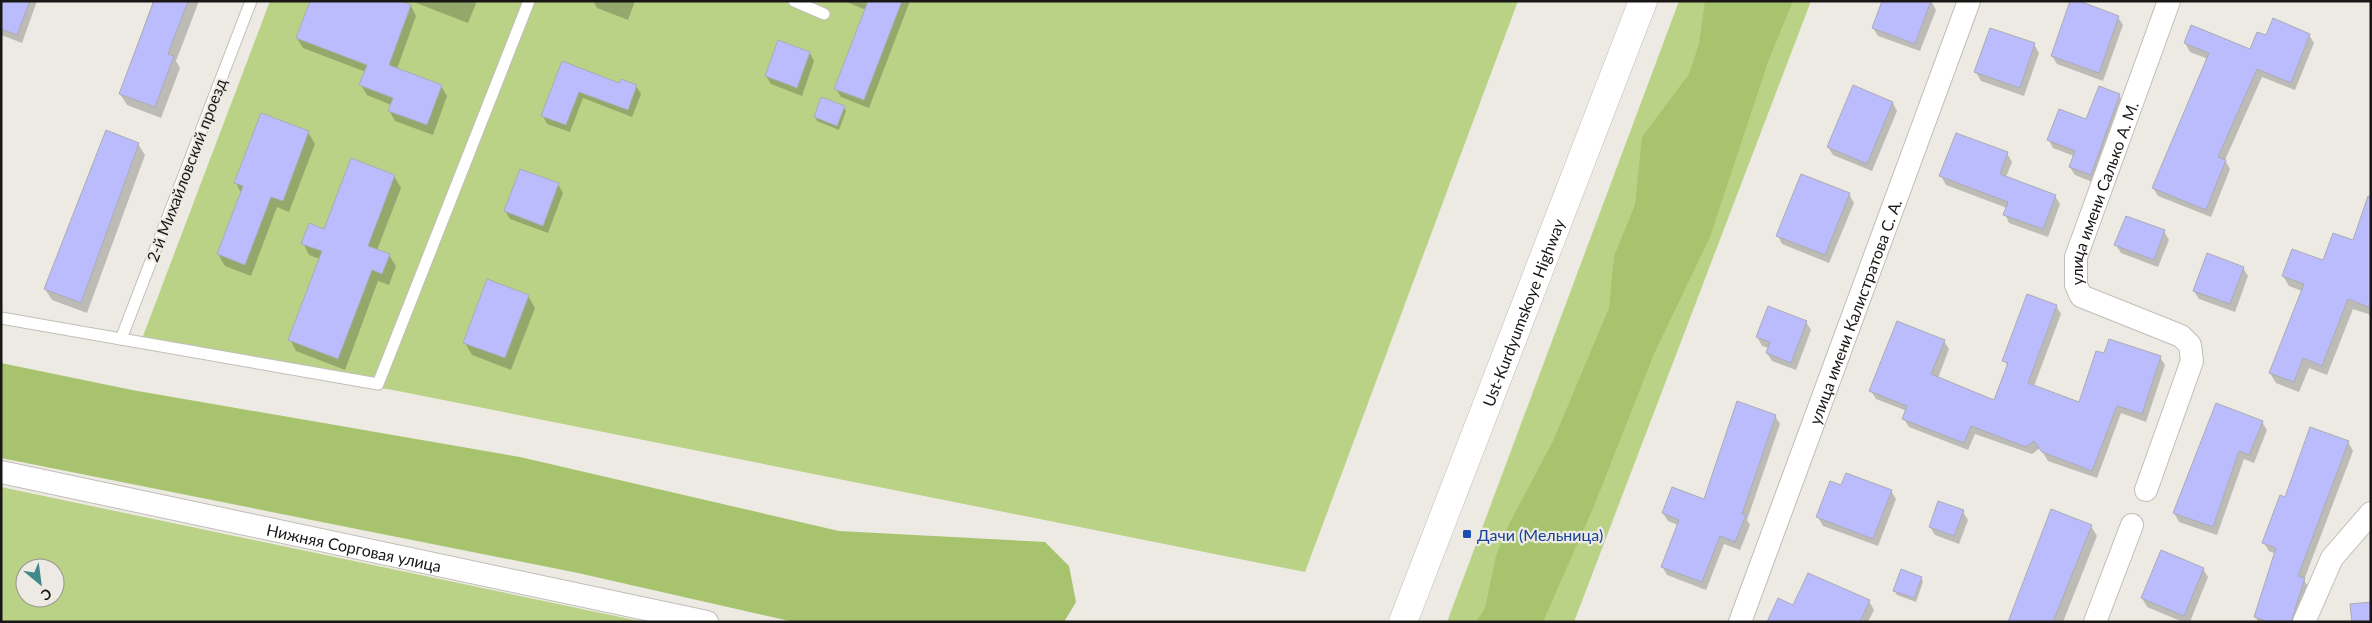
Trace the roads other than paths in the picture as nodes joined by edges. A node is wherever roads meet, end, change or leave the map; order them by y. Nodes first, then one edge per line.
1 (251, 1) edge
2 (529, 1) edge
3 (794, 1) edge
4 (1643, 1) edge
5 (1969, 1) edge
6 (2169, 1) edge
7 (824, 14) dead end
8 (1, 318) edge
9 (121, 339) junction
10 (1, 472) edge
11 (2146, 490) dead end
12 (2371, 513) edge
13 (2132, 525) dead end
14 (707, 622) edge
15 (1403, 622) edge
16 (1740, 622) edge
17 (2095, 622) edge
18 (2304, 622) edge

1 - 9 lane, 2-й Михайловский проезд
2 - 9 lane
3 - 7 lane
4 - 15 main road, Ust-Kurdyumskoye Highway
5 - 16 street, улица имени Калистратова С. А.
6 - 11 street, улица имени Салько А. М.
8 - 9 lane
10 - 14 street, Нижняя Сорговая улица
12 - 18 street
13 - 17 street

